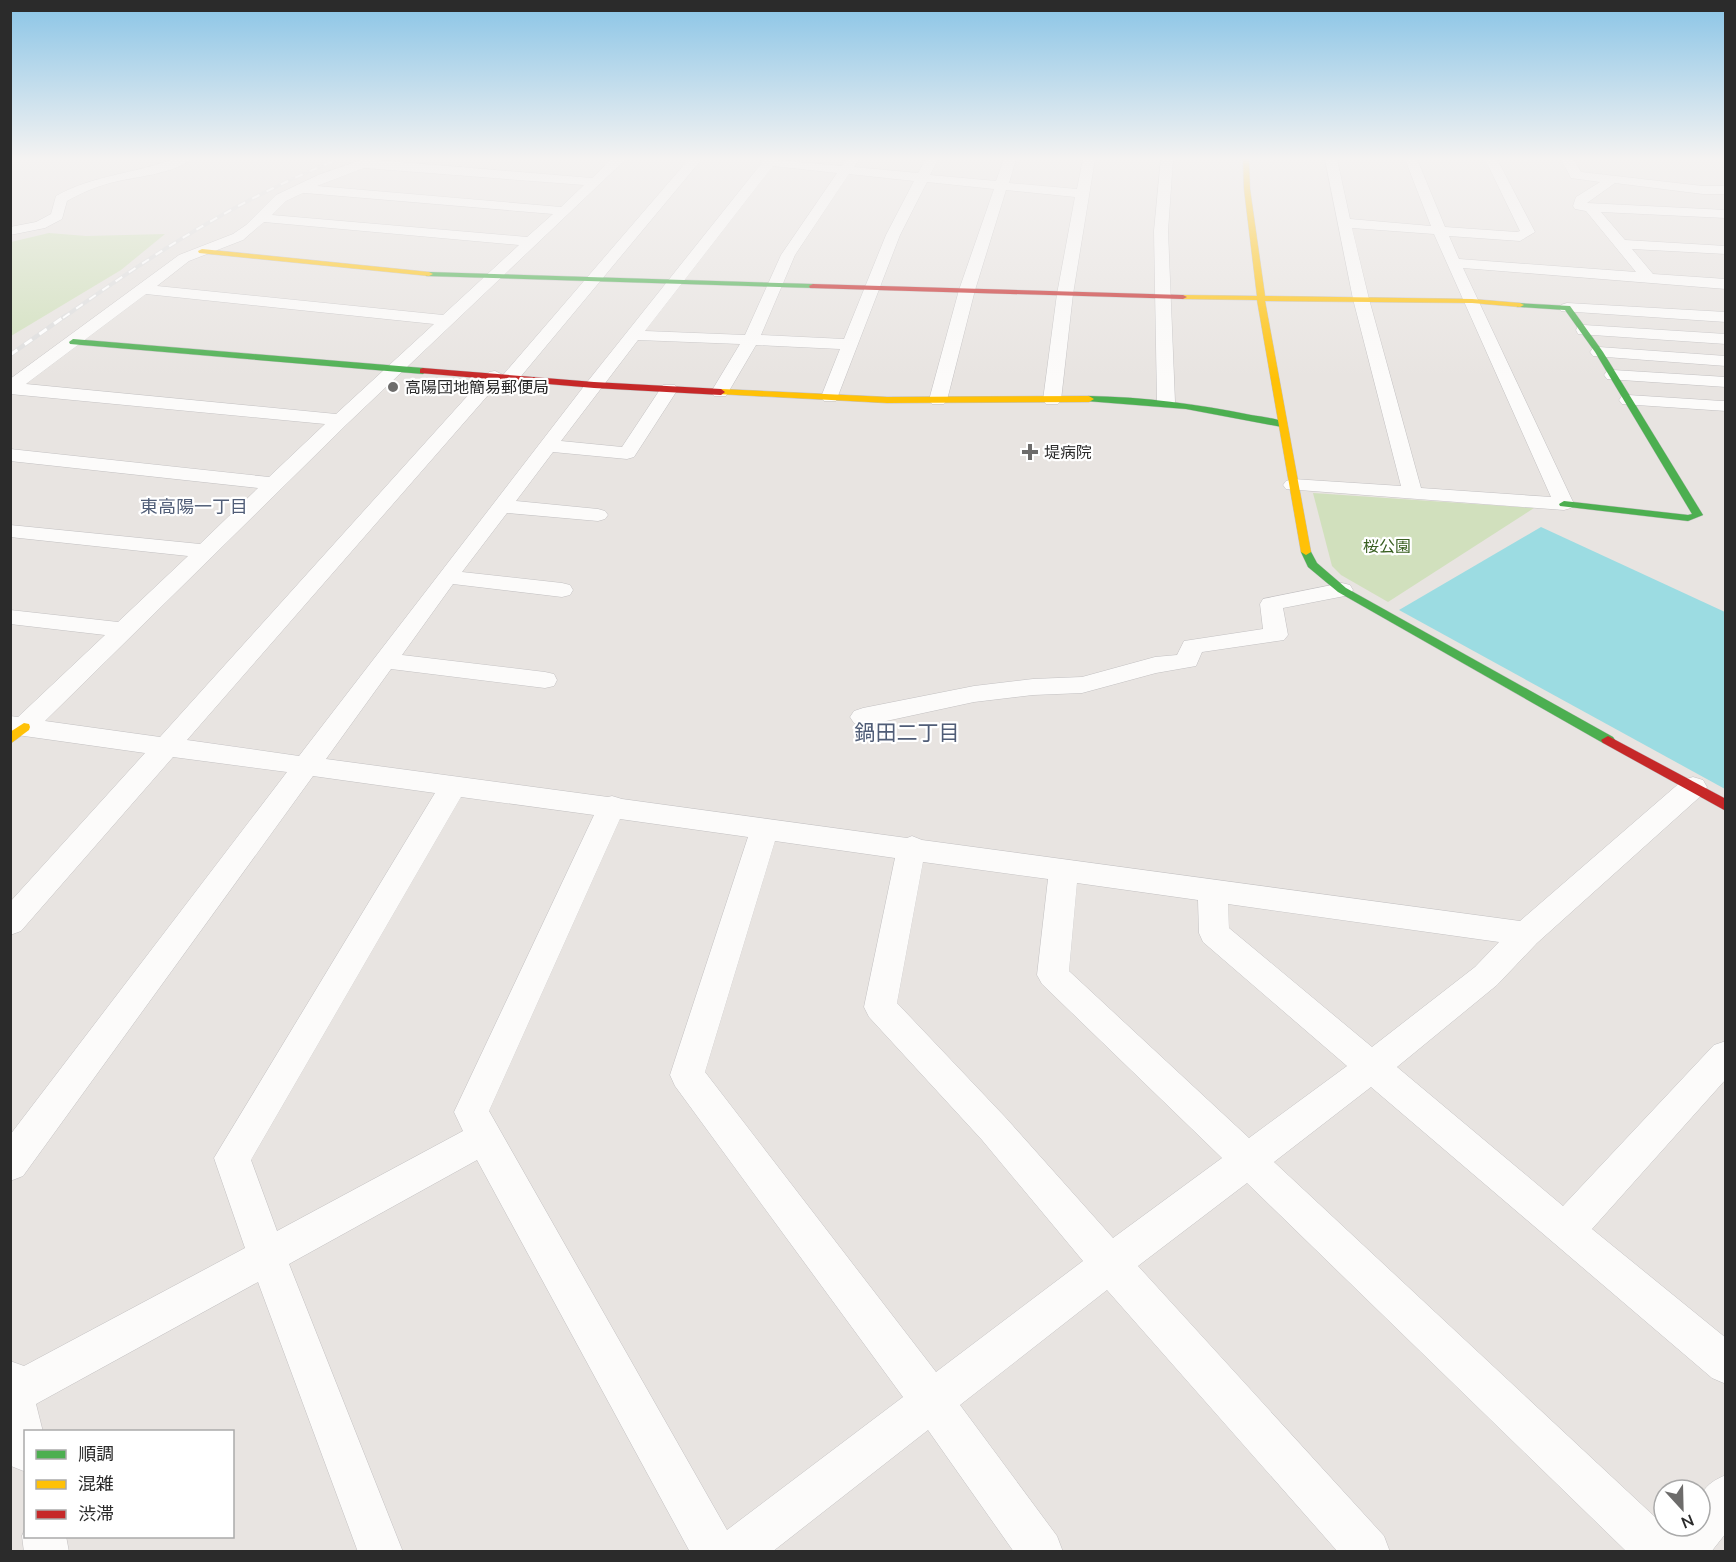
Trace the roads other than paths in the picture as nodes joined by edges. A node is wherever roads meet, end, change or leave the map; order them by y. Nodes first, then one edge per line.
1 (244, 232) edge
2 (417, 232) edge
3 (541, 232) edge
4 (635, 232) edge
5 (714, 232) edge
6 (804, 232) edge
7 (895, 232) edge
8 (986, 232) edge
9 (1076, 232) edge
10 (1161, 232) edge
11 (1252, 232) edge
12 (1346, 232) edge
13 (1440, 232) edge
14 (1461, 232) edge
15 (1528, 232) edge
16 (1612, 232) edge
17 (530, 242) junction
18 (1622, 244) junction
19 (1725, 250) edge
20 (202, 251) junction
21 (1453, 263) junction
22 (493, 277) junction
23 (1649, 279) junction
24 (594, 280) junction
25 (674, 282) junction
26 (1725, 284) edge
27 (777, 285) junction
28 (871, 288) junction
29 (145, 289) junction
30 (967, 290) junction
31 (1065, 294) junction
32 (1163, 296) junction
33 (1262, 299) junction
34 (1361, 299) junction
35 (1472, 301) junction
36 (1567, 308) junction
37 (1725, 317) edge
38 (446, 320) junction
39 (1584, 330) junction
40 (633, 335) junction
41 (1725, 339) edge
42 (751, 340) junction
43 (73, 342) junction
44 (851, 344) junction
45 (1599, 352) junction
46 (1725, 361) edge
47 (396, 367) junction
48 (1613, 375) junction
49 (503, 376) junction
50 (1725, 382) edge
51 (594, 384) junction
52 (11, 389) edge
53 (669, 389) junction
54 (720, 392) junction
55 (830, 398) junction
56 (1052, 399) junction
57 (938, 400) junction
58 (1628, 400) junction
59 (1166, 402) junction
60 (1722, 406) dead end
61 (340, 420) junction
62 (1282, 424) junction
63 (548, 447) junction
64 (10, 454) edge
65 (276, 484) junction
66 (1293, 486) junction
67 (1413, 494) junction
68 (1564, 504) junction
69 (502, 506) junction
70 (598, 515) dead end
71 (10, 531) edge
72 (207, 551) junction
73 (447, 577) junction
74 (1342, 590) junction
75 (562, 591) dead end
76 (10, 617) edge
77 (125, 630) junction
78 (387, 661) junction
79 (545, 680) dead end
80 (863, 717) dead end
81 (15, 730) edge
82 (168, 747) junction
83 (307, 765) junction
84 (454, 785) junction
85 (1693, 788) junction
86 (612, 806) junction
87 (1725, 806) edge
88 (765, 828) junction
89 (912, 847) junction
90 (1064, 871) junction
91 (1212, 891) junction
92 (10, 923) edge
93 (1526, 933) junction
94 (1725, 1055) edge
95 (1371, 1068) junction
96 (484, 1138) junction
97 (1248, 1162) junction
98 (10, 1164) edge
99 (1565, 1231) junction
100 (267, 1256) junction
101 (1110, 1264) junction
102 (1725, 1364) edge
103 (12, 1390) edge
104 (932, 1401) junction
105 (24, 1442) edge
106 (1725, 1497) edge
107 (381, 1551) edge
108 (715, 1551) edge
109 (735, 1551) edge
110 (1041, 1551) edge
111 (1368, 1551) edge
112 (1660, 1551) edge
113 (1682, 1551) edge

1 - 20 street
2 - 17 street
3 - 17 street
4 - 24 street
5 - 25 street
6 - 27 street
7 - 28 street
8 - 30 street
9 - 31 street
10 - 32 street
11 - 33 street
12 - 34 street
13 - 21 street
14 - 15 street
16 - 18 street
17 - 22 street
18 - 19 street
18 - 23 street
20 - 22 street
20 - 29 street
21 - 23 street
21 - 35 street
22 - 24 street
22 - 38 street
23 - 26 street
24 - 25 street
24 - 49 street
25 - 27 street
25 - 40 street
27 - 28 street
27 - 42 street
28 - 30 street
28 - 44 street
29 - 38 street
29 - 43 street
30 - 31 street
30 - 57 street
31 - 32 street
31 - 56 street
32 - 33 street
32 - 59 street
33 - 34 street
33 - 62 street
34 - 35 street
34 - 67 street
35 - 36 street
35 - 68 street
36 - 37 street
36 - 39 street
38 - 47 street
39 - 41 street
39 - 45 street
40 - 42 street
40 - 51 street
42 - 44 street
42 - 54 street
43 - 47 street
43 - 52 street
44 - 55 street
45 - 46 street
45 - 48 street
47 - 49 street
47 - 61 street
48 - 50 street
48 - 58 street
49 - 51 street
49 - 82 street
51 - 53 street
51 - 63 street
52 - 61 street
53 - 54 street
53 - 63 street
54 - 55 street
55 - 57 street
56 - 57 street
56 - 59 street
58 - 60 street
58 - 68 street
59 - 62 street
61 - 65 street
62 - 66 street
63 - 69 street
64 - 65 street
65 - 72 street
66 - 67 street
66 - 74 street
67 - 68 street
69 - 70 street
69 - 73 street
71 - 72 street
72 - 77 street
73 - 75 street
73 - 78 street
74 - 80 street
74 - 85 street
76 - 77 street
77 - 81 street
78 - 79 street
78 - 83 street
81 - 82 street
82 - 83 street
82 - 92 street
83 - 84 street
83 - 98 street
84 - 86 street
84 - 100 street
85 - 87 street
85 - 93 street
86 - 88 street
86 - 96 street
88 - 89 street
88 - 104 street
89 - 90 street
89 - 101 street
90 - 91 street
90 - 97 street
91 - 93 street
91 - 95 street
93 - 95 street
94 - 99 street
95 - 97 street
95 - 99 street
96 - 100 street
96 - 108 street
97 - 101 street
97 - 112 street
99 - 102 street
100 - 103 street
100 - 107 street
101 - 104 street
101 - 111 street
103 - 105 street
104 - 109 street
104 - 110 street
106 - 113 street

